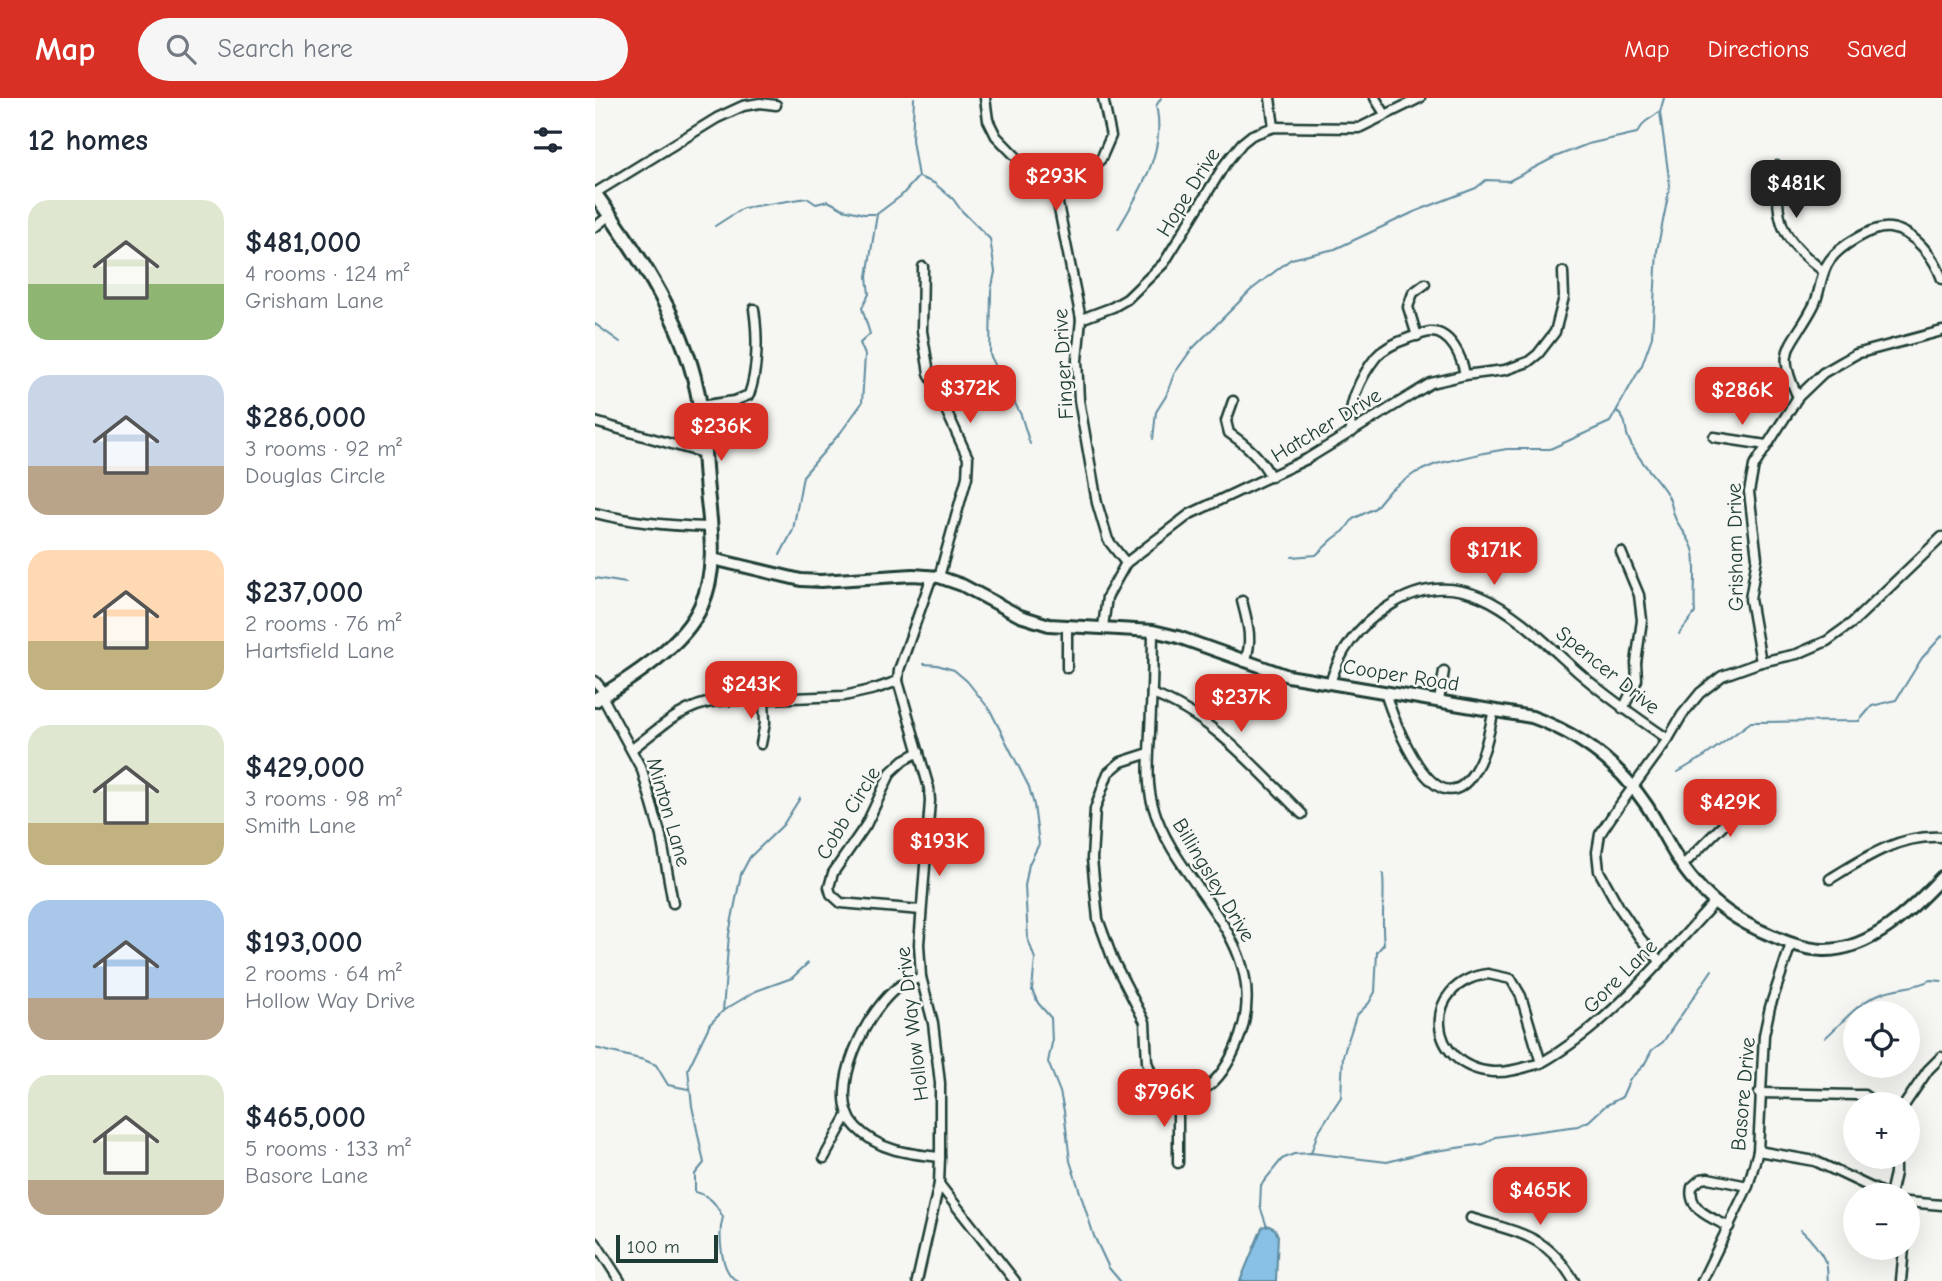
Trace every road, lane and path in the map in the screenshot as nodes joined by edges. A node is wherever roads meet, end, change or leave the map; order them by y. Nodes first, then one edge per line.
1 (985, 98) edge
2 (1103, 98) edge
3 (1270, 98) edge
4 (1375, 98) edge
5 (1420, 98) edge
6 (776, 105) dead end
7 (1385, 114) junction
8 (1274, 127) junction
9 (1777, 166) dead end
10 (595, 193) edge
11 (1056, 199) junction
12 (610, 215) junction
13 (595, 227) edge
14 (923, 267) dead end
15 (1823, 271) junction
16 (1563, 272) dead end
17 (1942, 279) edge
18 (1425, 284) dead end
19 (754, 309) dead end
20 (1081, 319) junction
21 (1942, 331) edge
22 (1417, 336) junction
23 (1465, 375) junction
24 (1798, 397) junction
25 (1233, 401) dead end
26 (700, 407) junction
27 (595, 422) edge
28 (1352, 432) junction
29 (1714, 436) dead end
30 (1766, 445) junction
31 (703, 453) junction
32 (1271, 477) junction
33 (595, 513) edge
34 (711, 527) junction
35 (1942, 537) edge
36 (1621, 552) dead end
37 (713, 559) junction
38 (1126, 563) junction
39 (935, 576) junction
40 (1243, 601) dead end
41 (1067, 627) junction
42 (1103, 627) junction
43 (1153, 631) junction
44 (1245, 662) junction
45 (1761, 662) junction
46 (1067, 668) dead end
47 (1444, 671) dead end
48 (595, 681) edge
49 (898, 681) junction
50 (1330, 683) junction
51 (1385, 692) junction
52 (1152, 694) junction
53 (601, 697) edge
54 (764, 699) junction
55 (1439, 701) junction
56 (1623, 709) junction
57 (1494, 710) junction
58 (1668, 739) junction
59 (761, 744) dead end
60 (632, 749) junction
61 (919, 752) junction
62 (1149, 753) junction
63 (1634, 788) junction
64 (1758, 791) dead end
65 (1303, 814) dead end
66 (1942, 837) edge
67 (1682, 866) junction
68 (1942, 877) edge
69 (1829, 879) dead end
70 (673, 903) dead end
71 (1714, 903) junction
72 (921, 910) junction
73 (1791, 944) junction
74 (1660, 961) junction
75 (921, 977) junction
76 (1941, 1057) edge
77 (1541, 1063) junction
78 (1913, 1092) edge
79 (1759, 1093) junction
80 (1843, 1095) edge
81 (1178, 1096) junction
82 (848, 1114) junction
83 (1758, 1151) junction
84 (940, 1157) junction
85 (824, 1158) dead end
86 (1178, 1163) dead end
87 (1862, 1183) edge
88 (939, 1184) junction
89 (1748, 1186) junction
90 (1920, 1203) edge
91 (1942, 1205) edge
92 (1471, 1218) dead end
93 (1729, 1227) junction
94 (595, 1242) edge
95 (1903, 1260) edge
96 (620, 1281) edge
97 (917, 1281) edge
98 (1015, 1281) edge
99 (1574, 1281) edge
100 (1702, 1281) edge
101 (1901, 1281) edge

1 - 11 street
2 - 11 street
3 - 8 street
4 - 7 street
5 - 7 street, Hope Drive
6 - 10 street
7 - 8 street, Hope Drive
8 - 20 street, Hope Drive
9 - 15 street
10 - 12 main road
11 - 20 street, Finger Drive
12 - 13 street
12 - 26 main road
14 - 39 street
15 - 17 street
15 - 24 street
16 - 23 street, Hatcher Drive
18 - 22 street
19 - 26 street
20 - 38 street, Finger Drive
21 - 24 street, Grisham Drive
22 - 23 street
22 - 28 street
23 - 28 street, Hatcher Drive
24 - 30 street, Grisham Drive
25 - 32 street
26 - 31 main road
27 - 31 street
28 - 32 street, Hatcher Drive
29 - 30 street
30 - 45 street, Grisham Drive
31 - 34 main road
32 - 38 street, Hatcher Drive
33 - 34 street
34 - 37 main road
35 - 45 street
36 - 56 street
37 - 39 street, Cooper Road
37 - 53 main road
38 - 42 street, Hatcher Drive
39 - 41 street, Cooper Road
39 - 49 street
40 - 44 street
41 - 42 street, Cooper Road
41 - 46 street
42 - 43 street, Cooper Road
43 - 44 street, Cooper Road
43 - 52 street, Billingsley Drive
44 - 50 street, Cooper Road
45 - 58 street
47 - 55 street
48 - 53 street, Minton Lane
49 - 54 street
49 - 61 street, Hollow Way Drive
50 - 51 street, Cooper Road
50 - 56 street, Spencer Drive
51 - 55 street, Cooper Road
51 - 57 street
52 - 62 street, Billingsley Drive
52 - 65 street
53 - 60 street, Minton Lane
54 - 59 street
54 - 60 street
55 - 57 street, Cooper Road
56 - 58 street, Spencer Drive
57 - 63 street, Cooper Road
58 - 63 street
60 - 70 street, Minton Lane
61 - 72 street, Hollow Way Drive
61 - 72 street, Cobb Circle
62 - 81 street
62 - 81 street, Billingsley Drive
63 - 67 street, Cooper Road
63 - 74 street
64 - 67 street
66 - 69 street
67 - 71 street, Cooper Road
68 - 73 street, Cooper Road
71 - 73 street, Cooper Road
71 - 74 street, Gore Lane
72 - 75 street, Hollow Way Drive
73 - 79 street, Basore Drive
74 - 77 street, Gore Lane
75 - 82 street
75 - 84 street, Hollow Way Drive
76 - 78 street
77 - 77 street, Gore Lane
79 - 80 street
79 - 83 street, Basore Drive
81 - 86 street
82 - 84 street
82 - 85 street
83 - 87 street
83 - 89 street, Basore Drive
84 - 88 street, Hollow Way Drive
88 - 97 street, Hollow Way Drive
88 - 98 street
89 - 93 street, Basore Drive
89 - 93 street
90 - 91 street
92 - 99 street
93 - 100 street, Basore Drive
94 - 96 street
95 - 101 street

